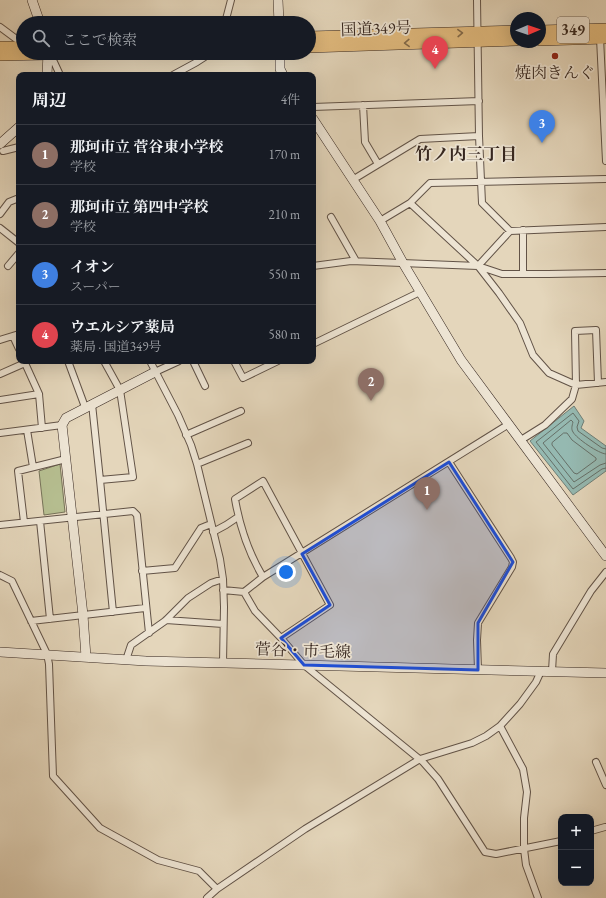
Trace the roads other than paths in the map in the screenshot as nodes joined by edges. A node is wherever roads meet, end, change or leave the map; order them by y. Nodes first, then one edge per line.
1 (32, 0) edge
2 (231, 0) edge
3 (278, 0) edge
4 (477, 0) edge
5 (38, 16) edge
6 (227, 16) edge
7 (279, 16) edge
8 (0, 27) edge
9 (546, 31) edge
10 (510, 32) edge
11 (604, 35) edge
12 (316, 37) edge
13 (477, 37) junction
14 (16, 40) edge
15 (510, 40) edge
16 (546, 40) edge
17 (16, 46) edge
18 (0, 47) edge
19 (316, 47) edge
20 (0, 55) edge
21 (16, 55) edge
22 (48, 60) edge
23 (52, 60) edge
24 (200, 60) edge
25 (280, 60) edge
26 (47, 72) edge
27 (59, 72) edge
28 (179, 72) edge
29 (282, 72) edge
30 (479, 101) junction
31 (363, 105) junction
32 (316, 107) edge
33 (316, 122) edge
34 (16, 131) edge
35 (479, 136) junction
36 (16, 146) edge
37 (2, 148) edge
38 (606, 161) edge
39 (378, 164) junction
40 (354, 179) junction
41 (606, 179) edge
42 (480, 182) junction
43 (16, 199) edge
44 (410, 203) junction
45 (0, 214) edge
46 (331, 218) dead end
47 (380, 221) junction
48 (606, 227) edge
49 (0, 228) edge
50 (523, 230) junction
51 (510, 231) junction
52 (16, 241) edge
53 (16, 257) edge
54 (356, 261) junction
55 (403, 263) junction
56 (8, 266) dead end
57 (316, 266) edge
58 (478, 266) junction
59 (606, 273) edge
60 (523, 274) junction
61 (420, 292) junction
62 (16, 335) edge
63 (0, 340) edge
64 (316, 343) edge
65 (20, 364) edge
66 (25, 364) edge
67 (69, 364) edge
68 (106, 364) edge
69 (151, 364) edge
70 (172, 364) edge
71 (194, 364) edge
72 (236, 364) edge
73 (266, 364) edge
74 (155, 372) junction
75 (0, 374) edge
76 (606, 382) edge
77 (598, 383) junction
78 (576, 385) junction
79 (205, 386) dead end
80 (120, 390) junction
81 (38, 394) junction
82 (0, 398) edge
83 (89, 406) junction
84 (241, 411) dead end
85 (509, 424) junction
86 (62, 425) junction
87 (42, 428) junction
88 (27, 430) junction
89 (0, 433) edge
90 (186, 435) junction
91 (521, 440) junction
92 (248, 443) dead end
93 (66, 459) junction
94 (449, 462) junction
95 (197, 464) junction
96 (33, 467) junction
97 (100, 480) junction
98 (103, 514) junction
99 (238, 517) junction
100 (72, 518) junction
101 (40, 521) junction
102 (24, 522) junction
103 (210, 524) junction
104 (0, 525) edge
105 (213, 532) junction
106 (302, 554) junction
107 (606, 556) edge
108 (142, 571) junction
109 (606, 572) edge
110 (0, 575) edge
111 (263, 577) junction
112 (222, 579) junction
113 (223, 590) junction
114 (244, 592) junction
115 (145, 608) junction
116 (113, 612) junction
117 (83, 615) junction
118 (50, 619) junction
119 (166, 620) junction
120 (31, 621) junction
121 (223, 624) junction
122 (149, 633) junction
123 (281, 638) junction
124 (0, 652) edge
125 (47, 654) junction
126 (86, 657) junction
127 (126, 660) junction
128 (223, 663) junction
129 (304, 665) junction
130 (478, 670) junction
131 (541, 671) junction
132 (552, 671) junction
133 (606, 673) edge
134 (500, 726) junction
135 (420, 759) junction
136 (596, 762) dead end
137 (606, 785) edge
138 (606, 828) edge
139 (594, 830) edge
140 (558, 841) edge
141 (524, 849) junction
142 (217, 889) junction
143 (210, 897) edge
144 (538, 898) edge

1 - 5 street
2 - 6 street
3 - 7 street
4 - 13 street
8 - 14 street
9 - 11 highway, 349
10 - 13 highway, 国道349号
11 - 16 highway, 349
11 - 38 street
12 -> 13 highway, 国道349号
13 - 15 highway, 国道349号
13 -> 19 highway, 国道349号
13 - 30 street
17 - 18 highway
20 - 21 highway
22 - 26 street
23 - 27 street
24 - 28 street
25 - 29 street
30 - 31 street
30 - 35 street
31 - 32 street
31 - 39 street
33 - 40 street
34 - 37 street
35 - 39 street
35 - 42 street
36 - 37 street
39 - 40 street
40 - 47 street
41 - 42 street
42 - 44 street
42 - 51 street
43 - 45 street
44 - 47 street
44 - 58 street
46 - 54 street
47 - 55 street
48 - 50 street
49 - 52 street
50 - 51 street
50 - 60 street
51 - 58 street
53 - 56 street
54 - 55 street
54 - 57 street
55 - 58 street
55 - 61 street
58 - 60 street
58 - 78 street
59 - 60 street
61 - 64 street
61 - 85 street
62 - 63 street
65 - 75 street
66 - 81 street
67 - 83 street
68 - 80 street
69 - 74 street
70 - 74 street
71 - 79 street
72 - 73 street
74 - 80 street
74 - 90 street
76 - 77 street
77 - 78 street
77 - 78 street
78 - 91 street
80 - 83 street
80 - 97 street
81 - 82 street
81 - 87 street
83 - 86 street
83 - 97 street
84 - 90 street
85 - 91 street
85 - 94 street
86 - 87 street
86 - 93 street
87 - 88 street
88 - 89 street
88 - 96 street
90 - 95 street
91 - 107 street
92 - 95 street
93 - 96 street
93 - 100 street
94 - 106 street
94 - 130 street
95 - 103 street
96 - 102 street
97 - 98 street
98 - 100 street
98 - 108 street
98 - 116 street
99 - 105 street
99 - 106 street
99 - 111 street
100 - 101 street
100 - 117 street
101 - 102 street
101 - 118 street
102 - 104 street
103 - 105 street
103 - 108 street
105 - 112 street
106 - 111 street
106 - 123 street
108 - 115 street
109 - 132 street
110 - 120 street
111 - 114 street
112 - 113 street
112 - 119 street
113 - 114 street
113 - 121 street
114 - 123 street
115 - 116 street
115 - 122 street
116 - 117 street
117 - 118 street
117 - 126 street
118 - 120 street
119 - 121 street
119 - 122 street
120 - 125 street
121 - 128 street
122 - 127 street
123 - 129 street
124 - 125 street, 菅谷・市毛線
125 - 126 street, 菅谷・市毛線
125 - 142 street
126 - 127 street, 菅谷・市毛線
127 - 128 street, 菅谷・市毛線
128 - 129 street, 菅谷・市毛線
129 - 130 street, 菅谷・市毛線
129 - 135 street
130 - 131 street, 菅谷・市毛線
131 - 132 street, 菅谷・市毛線
131 - 134 street
132 - 133 street, 菅谷・市毛線
134 - 135 street
134 - 141 street
135 - 141 street
135 - 142 street
136 - 137 street
138 - 139 street
140 - 141 street
141 - 144 street
142 - 143 street

